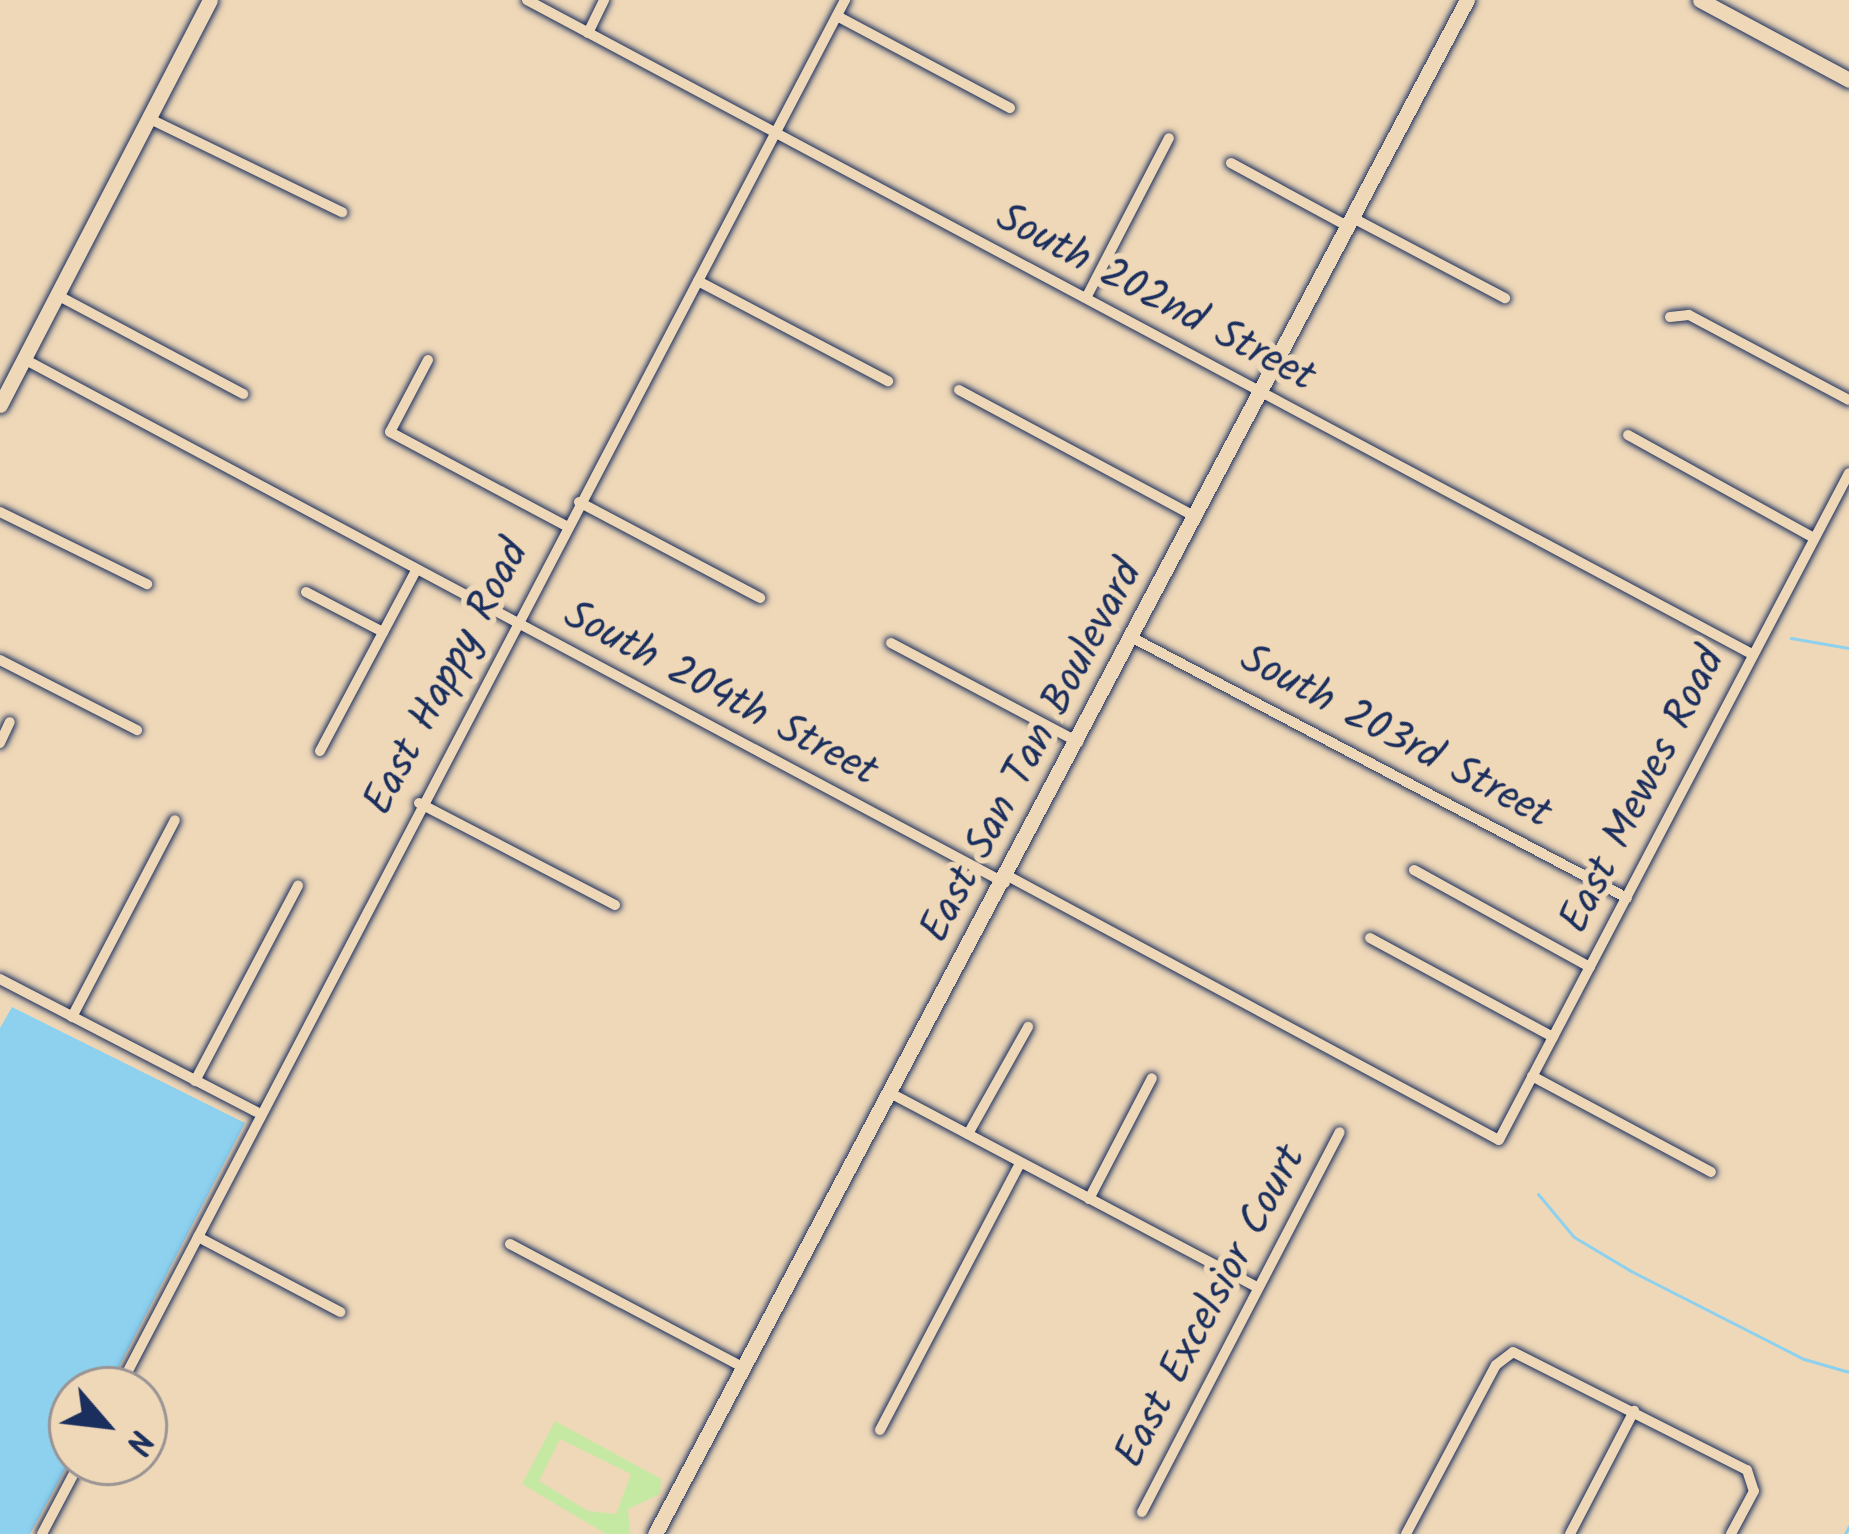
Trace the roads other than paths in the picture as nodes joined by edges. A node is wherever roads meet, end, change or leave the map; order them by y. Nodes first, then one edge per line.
1 (210, 0) edge
2 (526, 0) edge
3 (604, 0) edge
4 (845, 0) edge
5 (1467, 0) edge
6 (1700, 0) edge
7 (837, 16) junction
8 (588, 33) junction
9 (1849, 80) edge
10 (1010, 108) dead end
11 (148, 118) junction
12 (778, 133) junction
13 (1169, 138) dead end
14 (1231, 163) dead end
15 (342, 212) dead end
16 (1351, 222) junction
17 (698, 280) junction
18 (57, 295) junction
19 (1086, 298) junction
20 (1505, 298) dead end
21 (1670, 317) dead end
22 (24, 359) junction
23 (428, 360) dead end
24 (887, 381) dead end
25 (959, 390) dead end
26 (243, 394) dead end
27 (1262, 394) junction
28 (1849, 400) edge
29 (0, 405) edge
30 (1628, 435) dead end
31 (1849, 473) edge
32 (579, 502) junction
33 (0, 512) edge
34 (1196, 517) junction
35 (566, 526) junction
36 (1814, 538) junction
37 (415, 572) junction
38 (146, 584) dead end
39 (306, 592) dead end
40 (760, 598) dead end
41 (515, 624) junction
42 (383, 632) junction
43 (1133, 638) junction
44 (891, 643) dead end
45 (1752, 654) junction
46 (0, 660) edge
47 (10, 722) dead end
48 (137, 730) dead end
49 (1078, 742) junction
50 (0, 743) edge
51 (320, 751) dead end
52 (419, 802) junction
53 (176, 820) dead end
54 (1414, 870) dead end
55 (1006, 880) junction
56 (298, 886) dead end
57 (1628, 898) junction
58 (615, 905) dead end
59 (1370, 938) dead end
60 (1590, 967) junction
61 (0, 979) edge
62 (72, 1017) junction
63 (1028, 1028) dead end
64 (1553, 1037) junction
65 (1532, 1076) junction
66 (1152, 1078) dead end
67 (195, 1081) junction
68 (894, 1095) junction
69 (257, 1112) junction
70 (1340, 1132) dead end
71 (968, 1134) junction
72 (1499, 1140) joint
73 (1021, 1163) junction
74 (1711, 1172) dead end
75 (1089, 1199) junction
76 (198, 1237) junction
77 (510, 1244) dead end
78 (1258, 1288) junction
79 (340, 1312) dead end
80 (131, 1366) edge
81 (746, 1369) junction
82 (1634, 1412) junction
83 (880, 1430) dead end
84 (67, 1486) edge
85 (1142, 1512) dead end
86 (42, 1534) edge
87 (655, 1534) edge
88 (1406, 1534) edge
89 (1570, 1534) edge
90 (1731, 1534) edge

1 - 11 street
2 - 8 street, South 202nd Street
3 - 8 street
4 - 7 street, East Happy Road
5 - 16 street, East San Tan Boulevard
6 - 9 street
7 - 10 street
7 - 12 street, East Happy Road
8 - 12 street, South 202nd Street
11 - 15 street
11 - 18 street
12 - 17 street, East Happy Road
12 - 19 street, South 202nd Street
13 - 19 street
14 - 16 street
16 - 20 street
16 - 27 street, East San Tan Boulevard
17 - 24 street
17 - 32 street, East Happy Road
18 - 22 street
18 - 26 street
19 - 27 street, South 202nd Street
21 - 28 street
22 - 29 street
22 - 37 street, South 204th Street
23 - 35 street
25 - 34 street
27 - 34 street, East San Tan Boulevard
27 - 45 street, South 202nd Street
30 - 36 street
31 - 36 street, East Mewes Road
32 - 35 street, East Happy Road
32 - 40 street
33 - 38 street
34 - 43 street, East San Tan Boulevard
35 - 41 street, East Happy Road
36 - 45 street, East Mewes Road
37 - 41 street, South 204th Street
37 - 42 street
39 - 42 street
41 - 52 street, East Happy Road
41 - 55 street, South 204th Street
42 - 51 street
43 - 49 street, East San Tan Boulevard
43 - 57 street, South 203rd Street
44 - 49 street
45 - 57 street, East Mewes Road
46 - 48 street
47 - 50 street
49 - 55 street, East San Tan Boulevard
52 - 58 street
52 - 69 street, East Happy Road
53 - 62 street
54 - 60 street
55 - 68 street, East San Tan Boulevard
55 - 72 street, South 204th Street
56 - 67 street
57 - 60 street, East Mewes Road
59 - 64 street
60 - 64 street, East Mewes Road
61 - 62 street
62 - 67 street
63 - 71 street
64 - 65 street, East Mewes Road
65 - 72 street, East Mewes Road
65 - 74 street
66 - 75 street
67 - 69 street
68 - 71 street
68 - 81 street, East San Tan Boulevard
69 - 76 street, East Happy Road
70 - 78 street, East Excelsior Court
71 - 73 street
73 - 75 street
73 - 83 street
75 - 78 street
76 - 79 street
76 - 80 street, East Happy Road
77 - 81 street
78 - 85 street, East Excelsior Court
81 - 87 street, East San Tan Boulevard
82 - 88 street
82 - 89 street
82 - 90 street
84 - 86 street

